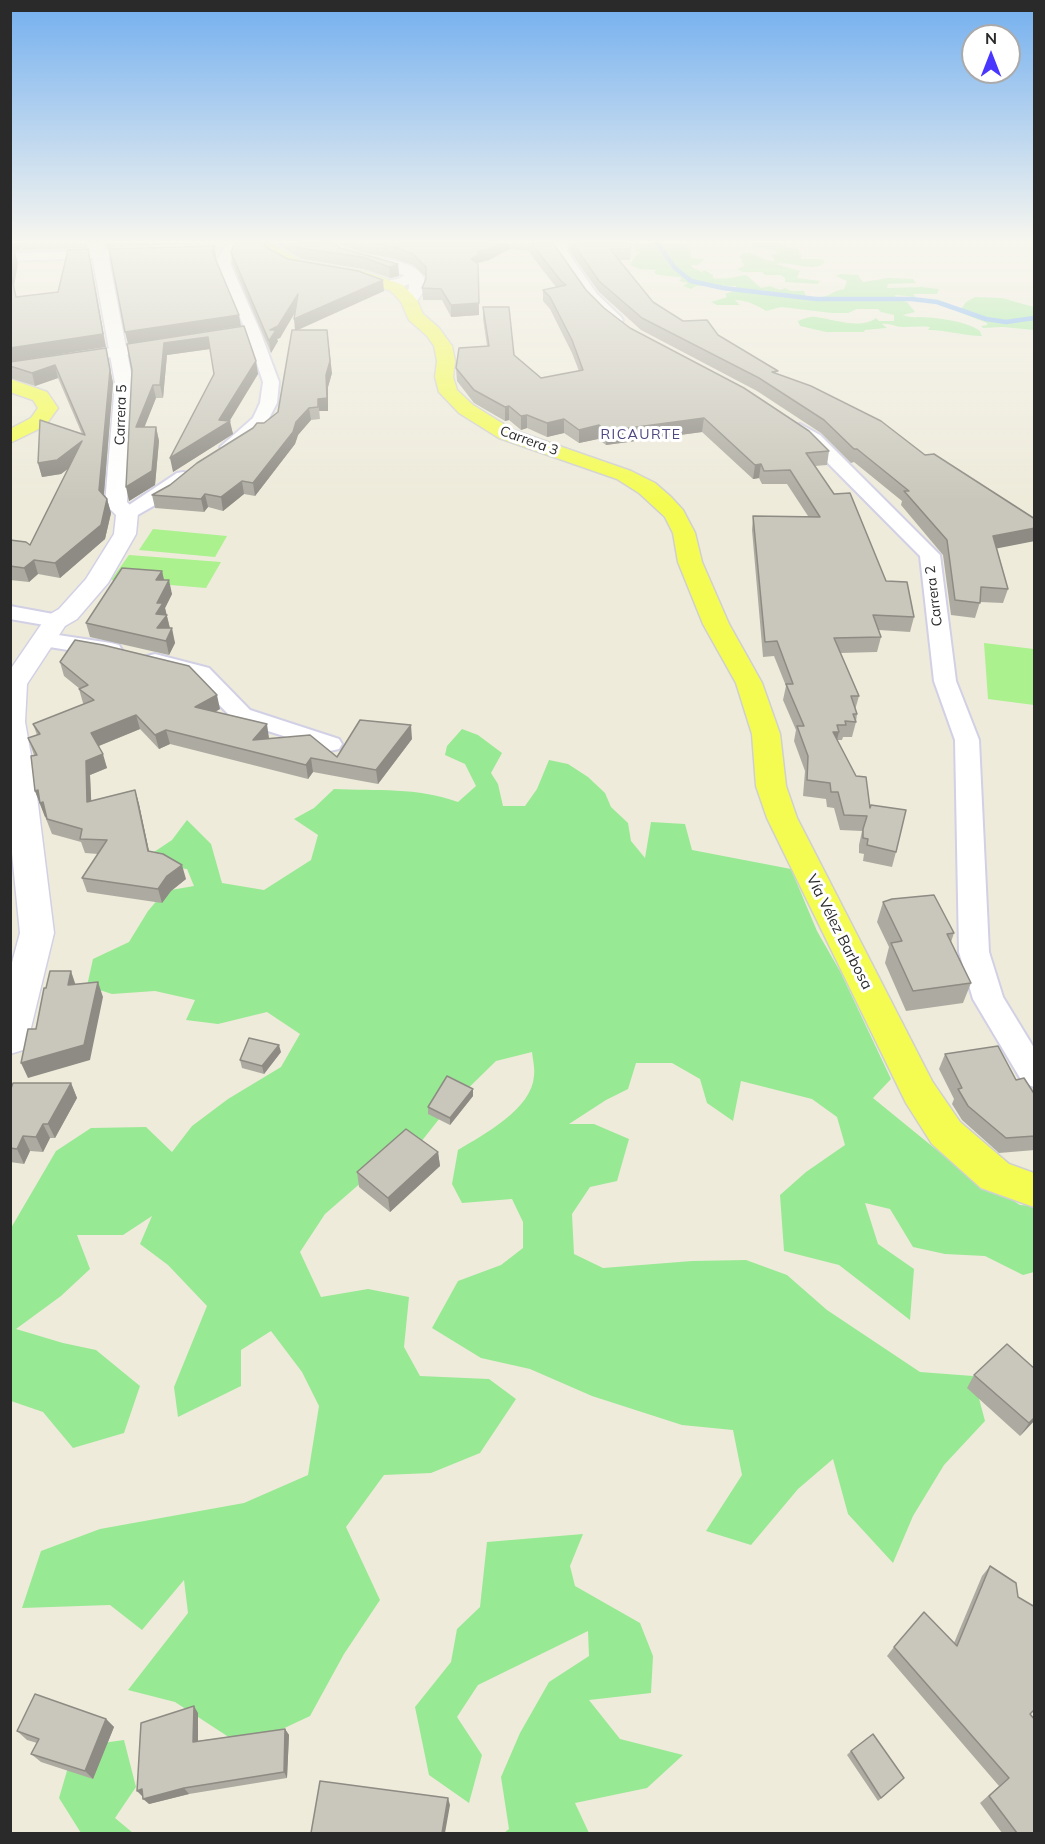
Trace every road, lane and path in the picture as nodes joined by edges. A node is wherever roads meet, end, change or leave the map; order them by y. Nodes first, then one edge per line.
1 (113, 329) edge
2 (431, 329) edge
3 (253, 331) joint
4 (232, 334) edge
5 (180, 343) edge
6 (117, 352) junction
7 (10, 369) edge
8 (10, 385) edge
9 (782, 416) edge
10 (10, 437) edge
11 (127, 513) junction
12 (10, 612) edge
13 (716, 624) joint
14 (51, 631) junction
15 (330, 744) dead end
16 (10, 1040) edge
17 (1035, 1074) edge
18 (1035, 1190) edge

1 - 6 street, Carrera 5
2 - 13 main road, Carrera 3
3 - 4 street
3 - 11 street
5 - 6 street
6 - 7 street
6 - 11 street, Carrera 5
8 - 10 main road
9 - 17 street, Carrera 2
11 - 14 street
12 - 14 street
13 - 18 main road, Vía Vélez Barbosa
14 - 15 street
14 - 16 street

